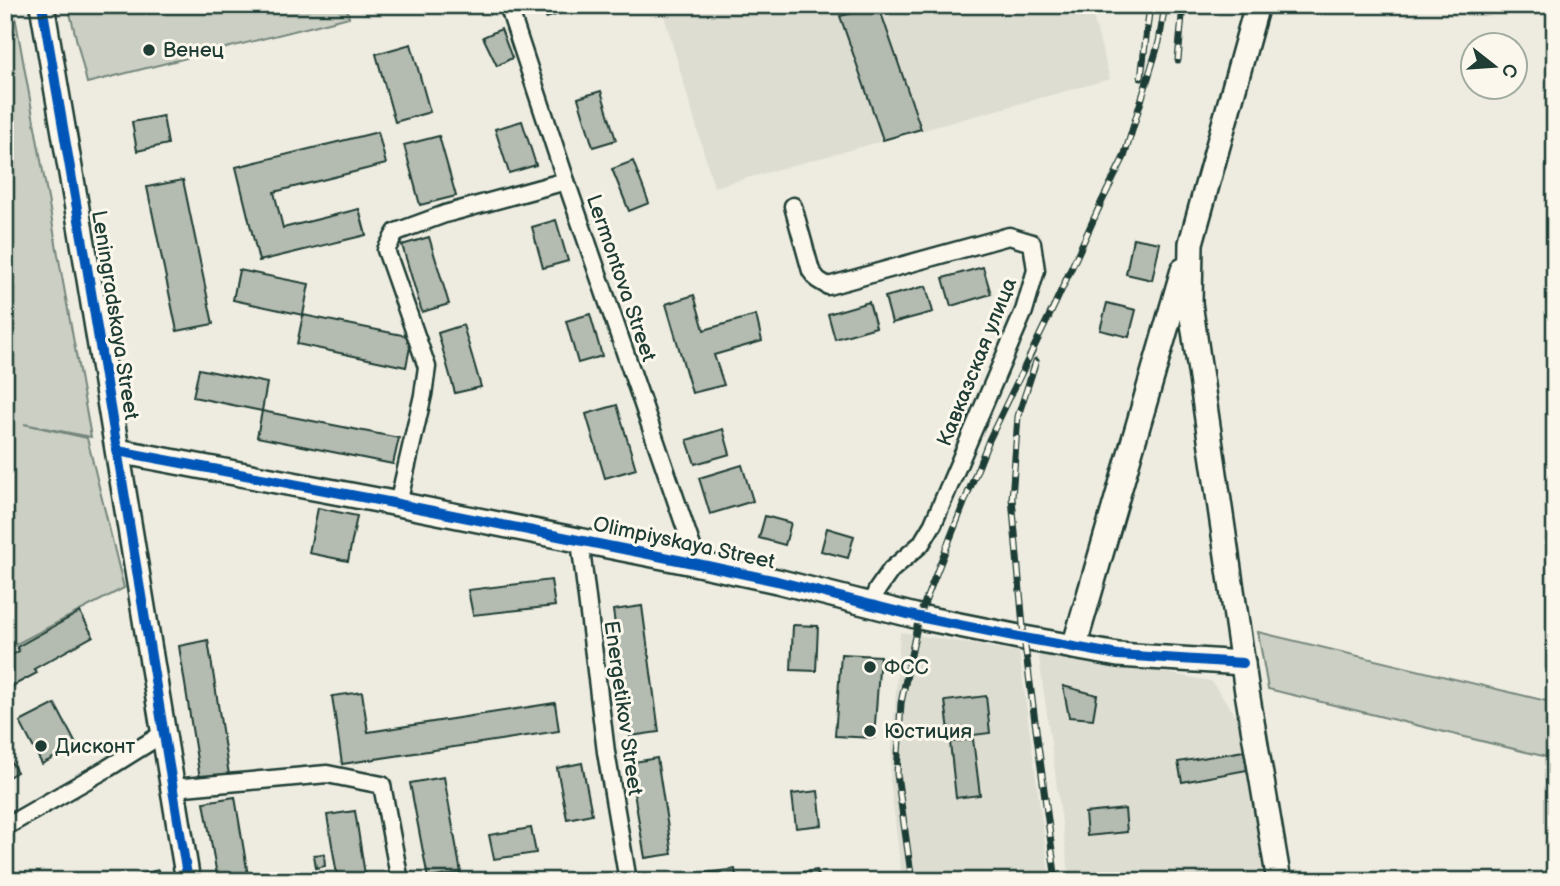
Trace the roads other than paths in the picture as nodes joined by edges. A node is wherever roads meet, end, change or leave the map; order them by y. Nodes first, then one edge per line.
1 (42, 5) edge
2 (508, 5) edge
3 (1257, 5) edge
4 (566, 181) junction
5 (793, 206) dead end
6 (1191, 243) junction
7 (118, 451) junction
8 (398, 505) junction
9 (580, 541) junction
10 (698, 564) junction
11 (871, 605) junction
12 (1074, 648) junction
13 (1242, 663) junction
14 (164, 733) junction
15 (173, 788) junction
16 (5, 827) edge
17 (188, 881) edge
18 (400, 881) edge
19 (628, 881) edge
20 (1279, 881) edge

1 - 7 street, Leningradskaya Street
2 - 4 street, Lermontova Street
3 - 6 street
4 - 8 street
4 - 10 street, Lermontova Street
5 - 11 street, Кавказская улица
6 - 12 street
6 - 13 street
7 - 8 street, Olimpiyskaya Street
7 - 14 street, Leningradskaya Street
8 - 9 street, Olimpiyskaya Street
9 - 10 street, Olimpiyskaya Street
9 - 19 street, Energetikov Street
10 - 11 street, Olimpiyskaya Street
11 - 12 street, Olimpiyskaya Street
12 - 13 street, Olimpiyskaya Street
13 - 20 street
14 - 15 street, Leningradskaya Street
14 - 16 street
15 - 17 street, Leningradskaya Street
15 - 18 street

